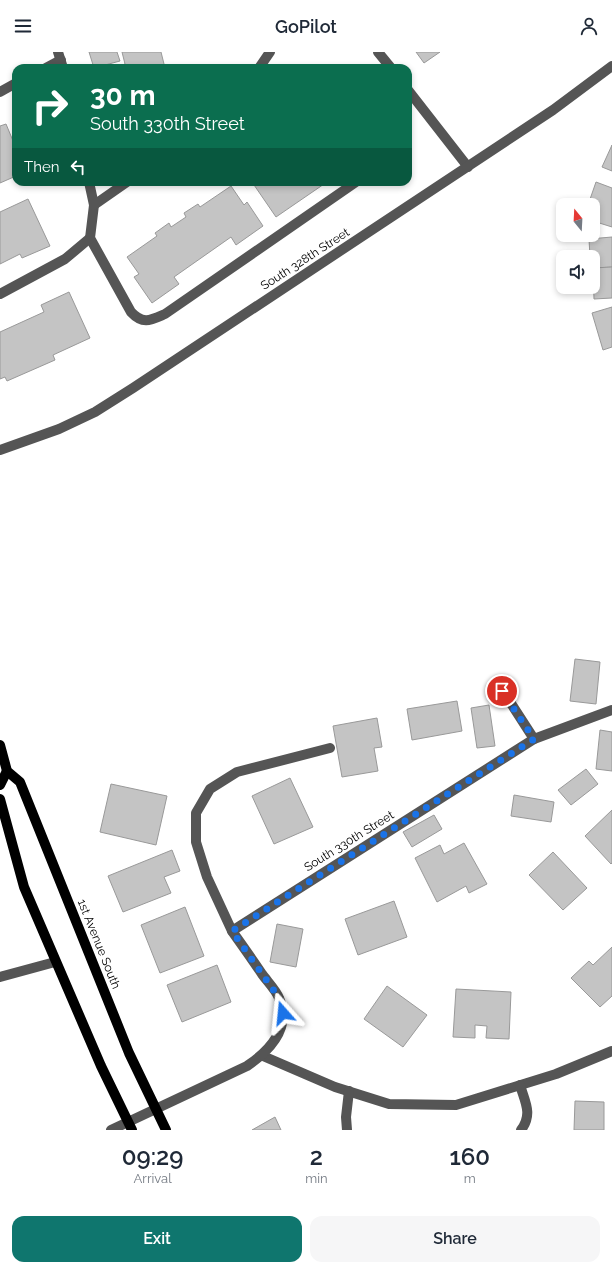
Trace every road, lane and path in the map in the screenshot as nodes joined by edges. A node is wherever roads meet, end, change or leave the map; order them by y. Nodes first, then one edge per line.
1 (270, 52) edge
2 (378, 52) edge
3 (262, 64) edge
4 (388, 64) edge
5 (612, 66) edge
6 (12, 85) edge
7 (0, 92) edge
8 (412, 95) edge
9 (468, 167) junction
10 (90, 186) edge
11 (121, 186) edge
12 (350, 186) edge
13 (94, 205) junction
14 (90, 238) junction
15 (0, 294) edge
16 (0, 450) edge
17 (502, 691) dead end
18 (612, 710) edge
19 (534, 739) junction
20 (0, 745) edge
21 (330, 748) dead end
22 (7, 771) junction
23 (0, 785) edge
24 (0, 799) edge
25 (232, 931) junction
26 (55, 962) junction
27 (0, 977) edge
28 (612, 1051) edge
29 (263, 1056) junction
30 (520, 1085) junction
31 (349, 1092) junction
32 (155, 1109) junction
33 (130, 1126) edge
34 (111, 1130) edge
35 (166, 1130) edge
36 (347, 1130) edge
37 (520, 1130) edge

1 - 3 street
2 - 4 street
5 - 9 street, South 328th Street
6 - 7 street
8 - 9 street
9 - 16 street, South 328th Street
10 - 13 street
11 - 13 street
12 - 14 street
13 - 14 street
14 - 15 street
17 - 19 street
18 - 19 street, South 330th Street
19 - 25 street, South 330th Street
20 - 22 main road
21 - 25 street
22 - 23 main road
22 - 32 main road, 1st Avenue South
24 - 26 main road
25 - 29 street
26 - 27 street
26 - 33 main road
28 - 30 street
29 - 31 street
29 - 32 street
30 - 31 street
30 - 37 street
31 - 36 street
32 - 33 street
32 - 35 main road, 1st Avenue South
33 - 34 street

